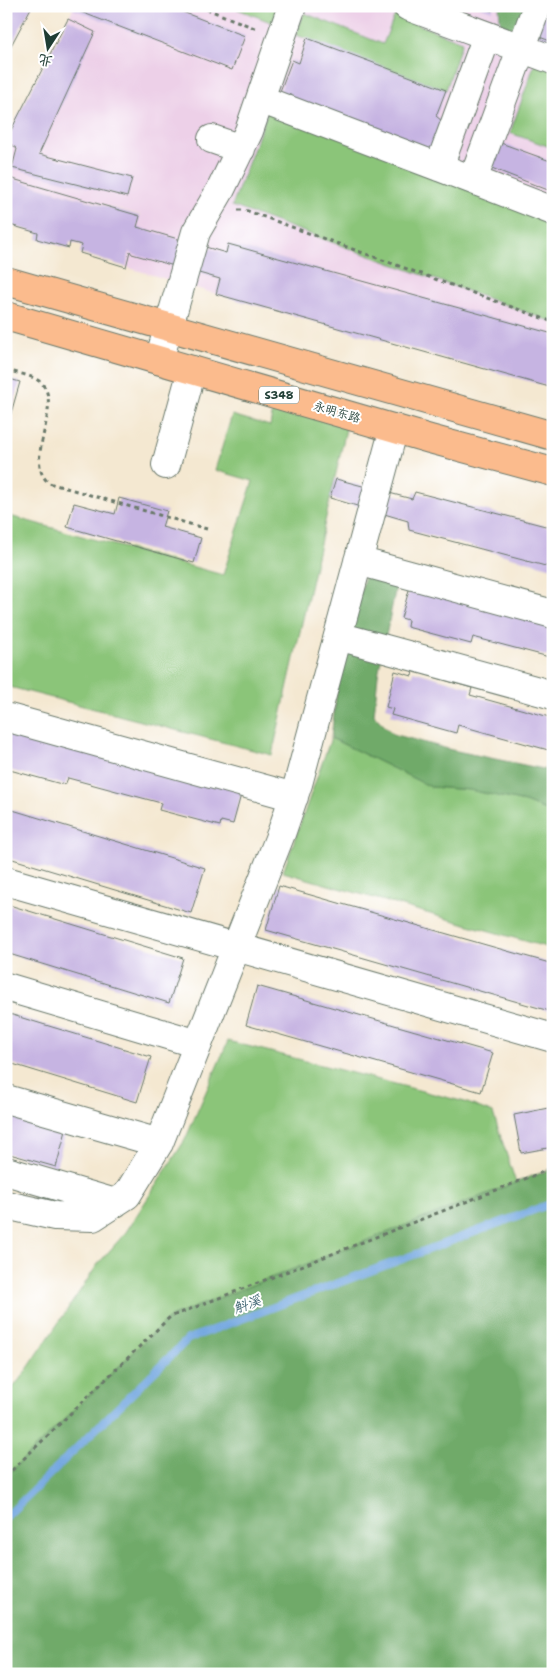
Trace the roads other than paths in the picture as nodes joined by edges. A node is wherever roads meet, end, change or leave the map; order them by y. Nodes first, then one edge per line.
1 (292, 6) edge
2 (407, 6) edge
3 (537, 6) edge
4 (487, 36) junction
5 (522, 50) junction
6 (553, 60) edge
7 (260, 99) junction
8 (212, 139) dead end
9 (241, 148) junction
10 (439, 167) junction
11 (473, 180) junction
12 (553, 211) edge
13 (6, 281) edge
14 (6, 316) edge
15 (168, 327) junction
16 (159, 360) junction
17 (192, 370) junction
18 (394, 428) junction
19 (553, 436) edge
20 (166, 464) dead end
21 (553, 472) edge
22 (358, 561) junction
23 (553, 614) edge
24 (338, 636) junction
25 (553, 695) edge
26 (9, 718) dead end
27 (294, 797) junction
28 (6, 881) edge
29 (236, 947) junction
30 (6, 986) edge
31 (553, 1038) edge
32 (198, 1044) junction
33 (6, 1100) edge
34 (159, 1143) junction
35 (6, 1171) edge
36 (115, 1203) junction
37 (6, 1205) edge

1 - 7 street
2 - 4 street
3 - 5 street
4 - 5 street
4 - 10 street
5 - 6 street
5 - 11 street
7 - 9 street
7 - 10 street
8 - 9 street
9 - 15 street
10 - 11 street
11 - 12 street
13 - 15 main road
14 - 16 main road, 永明东路 / S348
15 - 16 street
15 - 19 main road
16 - 17 main road, 永明东路 / S348
17 - 18 main road, 永明东路 / S348
17 - 20 street
18 - 21 main road, 永明东路 / S348
18 - 22 street
22 - 23 street
22 - 24 street
24 - 25 street
24 - 27 street
26 - 27 street
27 - 29 street
28 - 29 street
29 - 31 street
29 - 32 street
30 - 32 street
32 - 34 street
33 - 34 street
34 - 36 street
35 - 36 street
36 - 37 street

